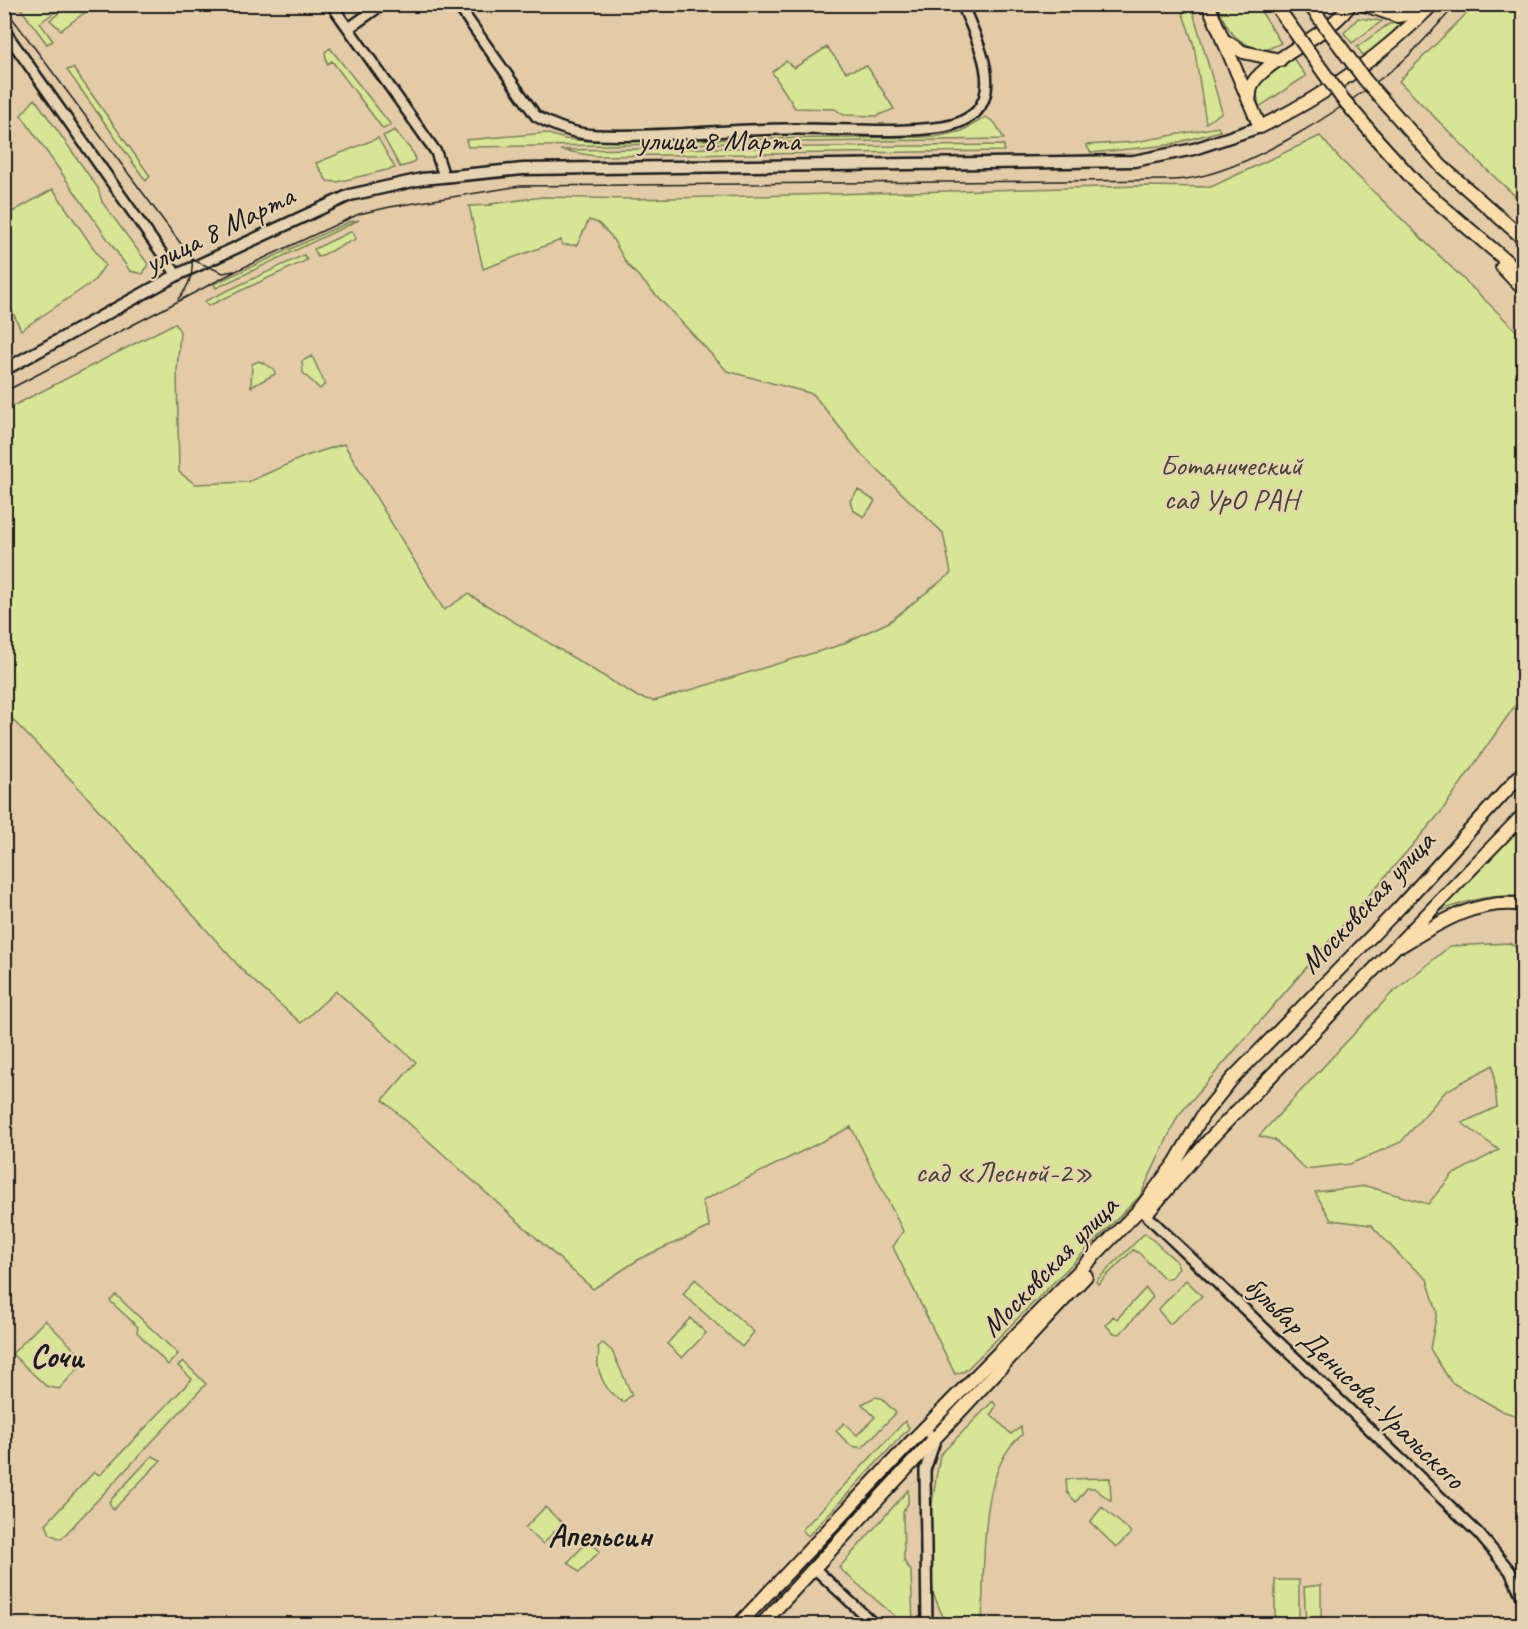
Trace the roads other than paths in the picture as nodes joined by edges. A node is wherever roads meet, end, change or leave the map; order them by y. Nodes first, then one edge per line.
1 (331, 4) edge
2 (383, 4) edge
3 (457, 4) edge
4 (962, 4) edge
5 (1208, 4) edge
6 (1308, 4) edge
7 (1350, 4) edge
8 (1362, 4) edge
9 (1277, 7) edge
10 (1430, 8) edge
11 (349, 28) junction
12 (4, 30) edge
13 (1222, 39) junction
14 (1280, 60) junction
15 (1249, 102) junction
16 (1260, 127) junction
17 (444, 176) junction
18 (1466, 229) junction
19 (1524, 239) edge
20 (177, 275) junction
21 (1524, 276) edge
22 (1524, 290) edge
23 (4, 370) edge
24 (1524, 771) edge
25 (1524, 814) edge
26 (1524, 905) edge
27 (1386, 955) junction
28 (1143, 1212) junction
29 (925, 1428) junction
30 (934, 1441) junction
31 (814, 1568) junction
32 (1524, 1600) edge
33 (739, 1624) edge
34 (762, 1624) edge
35 (874, 1624) edge
36 (927, 1624) edge

1 - 11 street
2 - 11 street
3 - 4 street
5 - 13 main road
6 - 19 main road, bridge
7 - 14 main road
8 - 10 main road
9 - 18 main road, bridge
10 - 16 main road, улица 8 Марта
11 - 17 street
12 - 20 street
13 - 14 main road
13 - 15 main road
14 - 15 main road
15 - 16 main road
16 - 17 main road, улица 8 Марта
17 - 20 main road, улица 8 Марта
18 - 21 main road
18 - 22 main road
20 - 23 main road, улица 8 Марта
24 - 28 main road, Московская улица
25 - 27 main road, Московская улица
26 - 27 main road
27 - 28 main road, Московская улица
28 - 29 main road, Московская улица
28 - 30 main road, Московская улица
28 - 32 street, бульвар Денисова-Уральского
29 - 30 street
29 - 33 main road, Московская улица
30 - 31 main road, Московская улица
30 - 36 street
31 - 34 main road, Московская улица
31 - 35 street

